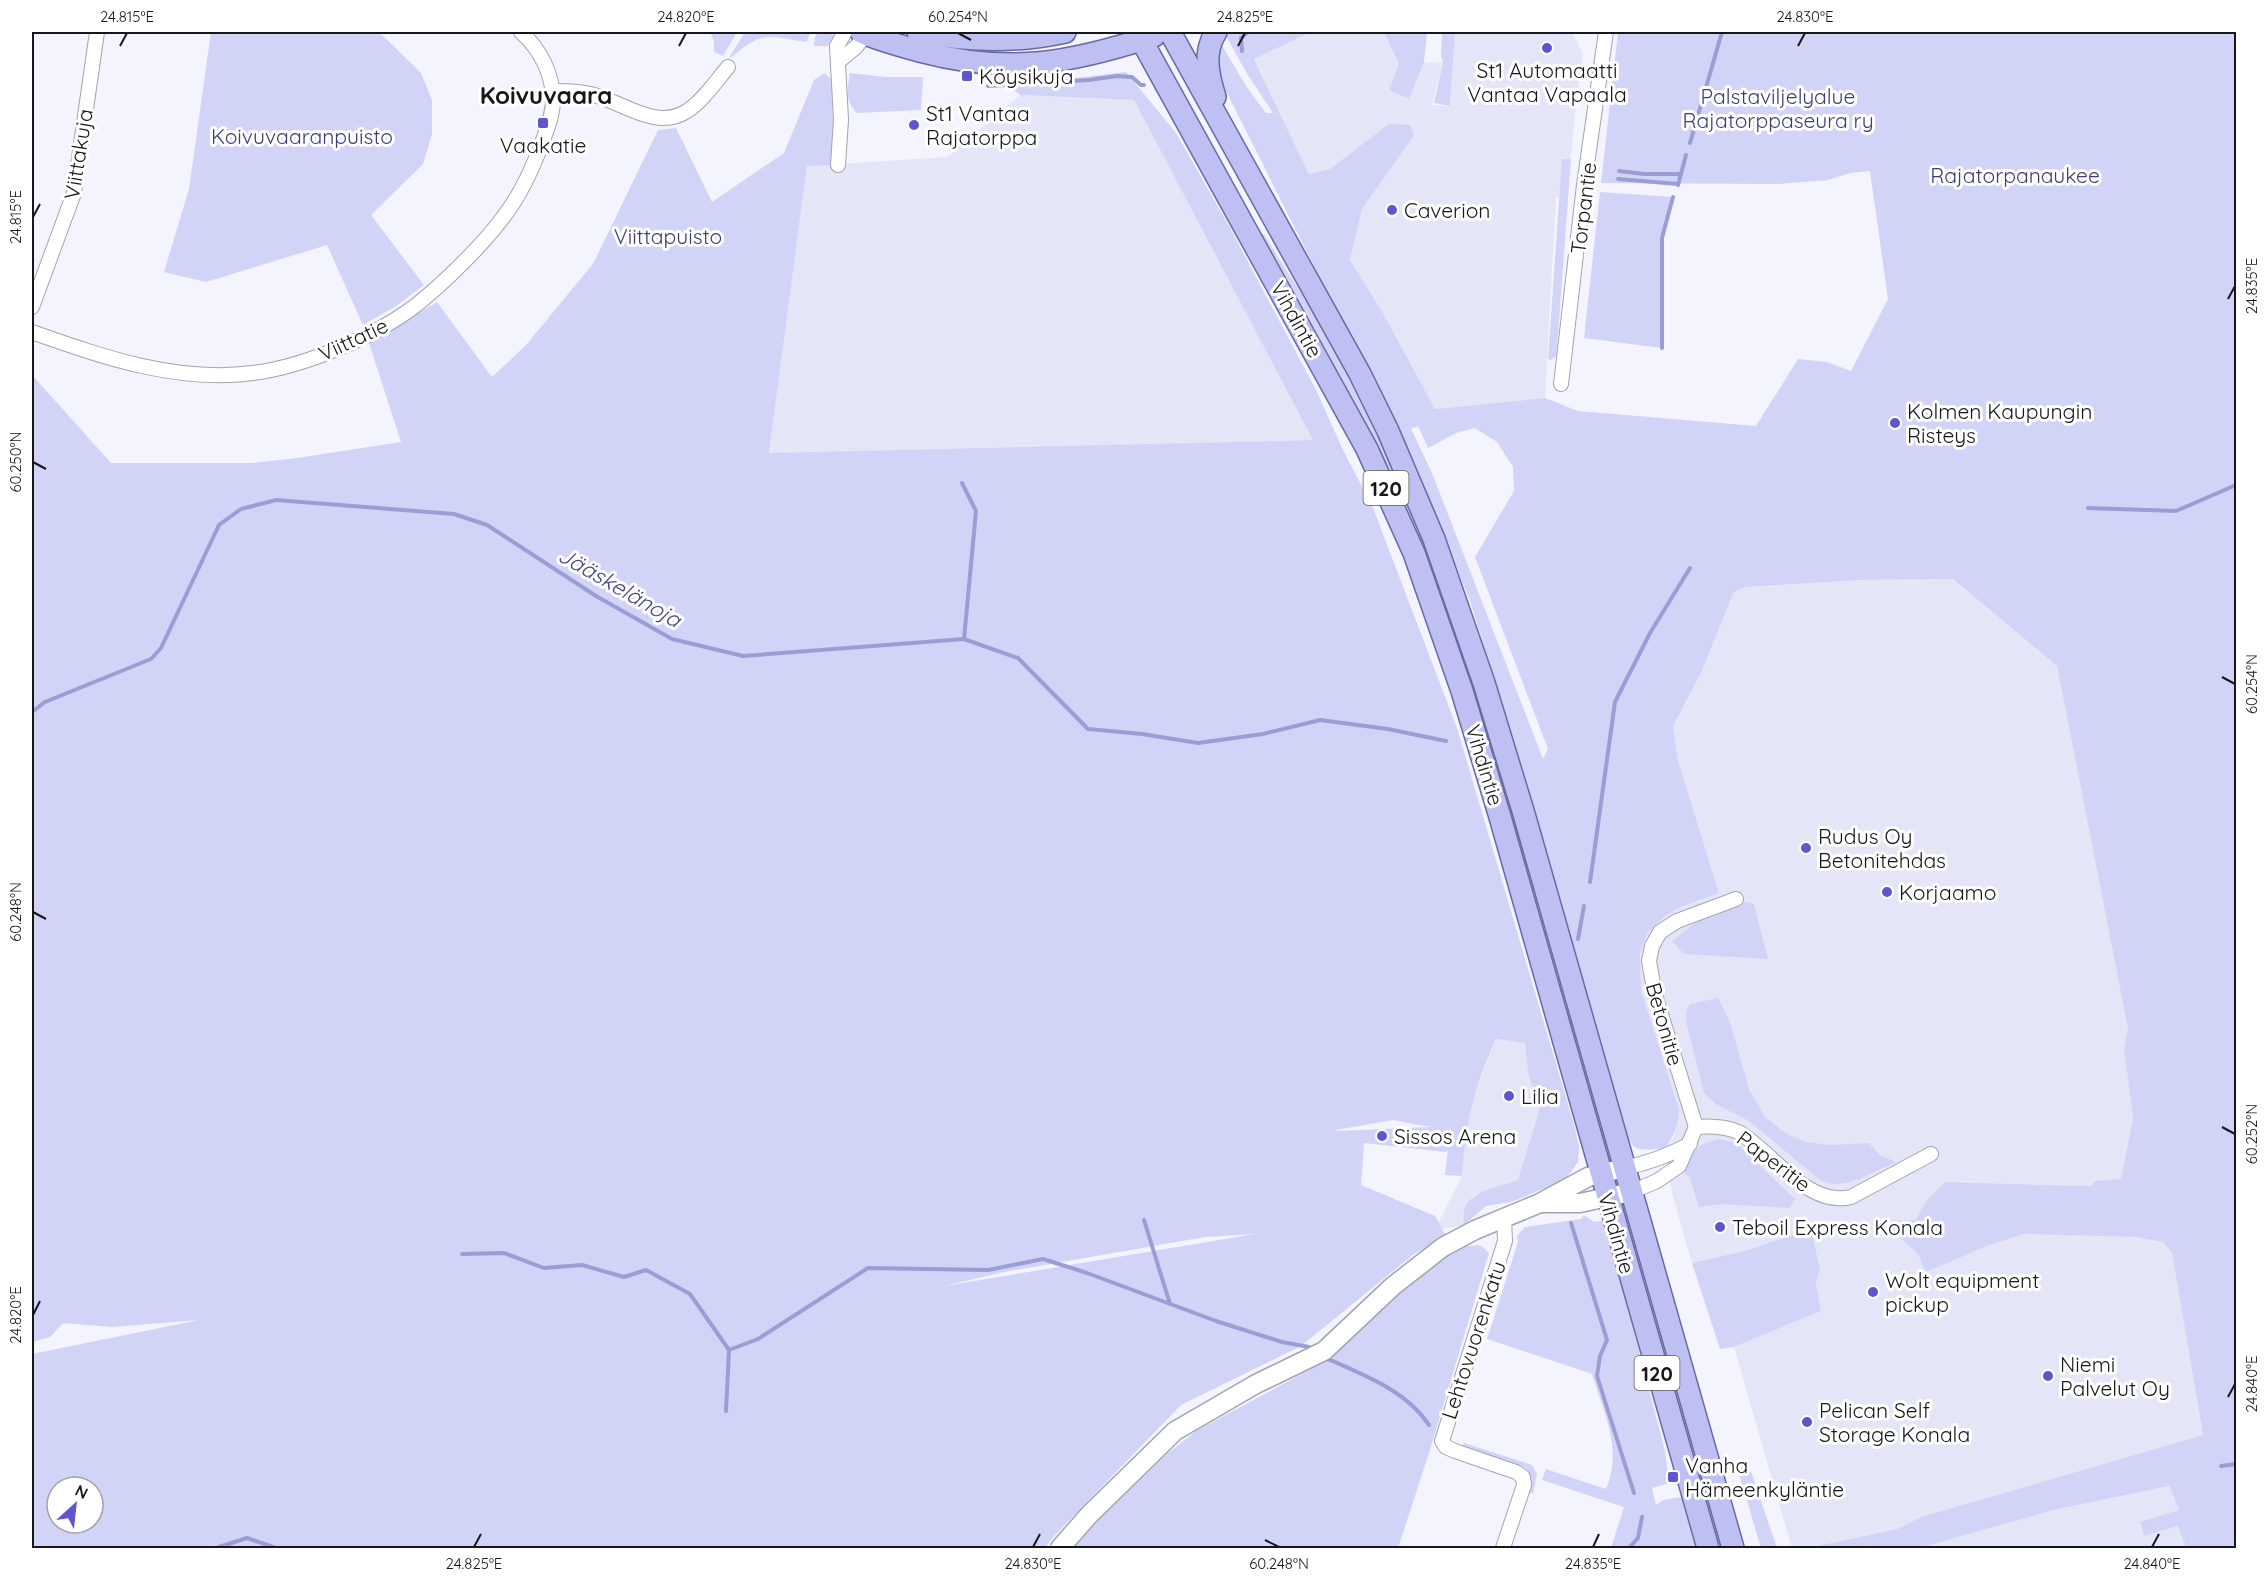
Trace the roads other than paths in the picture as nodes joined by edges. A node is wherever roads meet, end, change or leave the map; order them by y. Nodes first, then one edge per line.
1 (97, 32) edge
2 (521, 32) edge
3 (845, 32) edge
4 (865, 32) edge
5 (918, 32) edge
6 (1065, 32) edge
7 (1169, 32) edge
8 (1216, 32) edge
9 (1606, 32) edge
10 (1139, 36) edge
11 (839, 62) junction
12 (728, 66) dead end
13 (552, 91) junction
14 (1225, 129) junction
15 (838, 165) dead end
16 (32, 308) edge
17 (32, 333) edge
18 (1561, 384) dead end
19 (1736, 898) dead end
20 (1696, 1127) junction
21 (1689, 1144) junction
22 (1931, 1154) dead end
23 (1624, 1168) junction
24 (1600, 1173) junction
25 (1631, 1192) junction
26 (1607, 1197) junction
27 (1540, 1203) junction
28 (1504, 1218) junction
29 (1060, 1548) edge
30 (1503, 1548) edge
31 (1708, 1548) edge
32 (1733, 1548) edge

1 - 16 street, Viittakuja
2 - 13 street
3 - 11 street
4 - 10 main road
4 - 11 street
5 - 6 main road
7 - 10 main road
7 - 14 main road, Vihdintie / 120
8 - 14 main road
9 - 18 street, Torpantie
10 - 24 main road, Vihdintie / 120
11 - 15 street
12 - 13 street
13 - 17 street, Viittatie
14 - 23 main road, Vihdintie / 120
19 - 20 street, Betonitie
20 - 21 street
20 - 22 street, Paperitie
21 - 23 street
21 - 25 street
23 - 24 street
23 - 25 main road, Vihdintie / 120
24 - 26 main road, Vihdintie / 120
24 - 27 street
25 - 26 street
25 - 32 main road, Vihdintie / 120
26 - 27 street
26 - 31 main road, Vihdintie / 120
27 - 28 street
28 - 29 street
28 - 30 street, Lehtovuorenkatu

